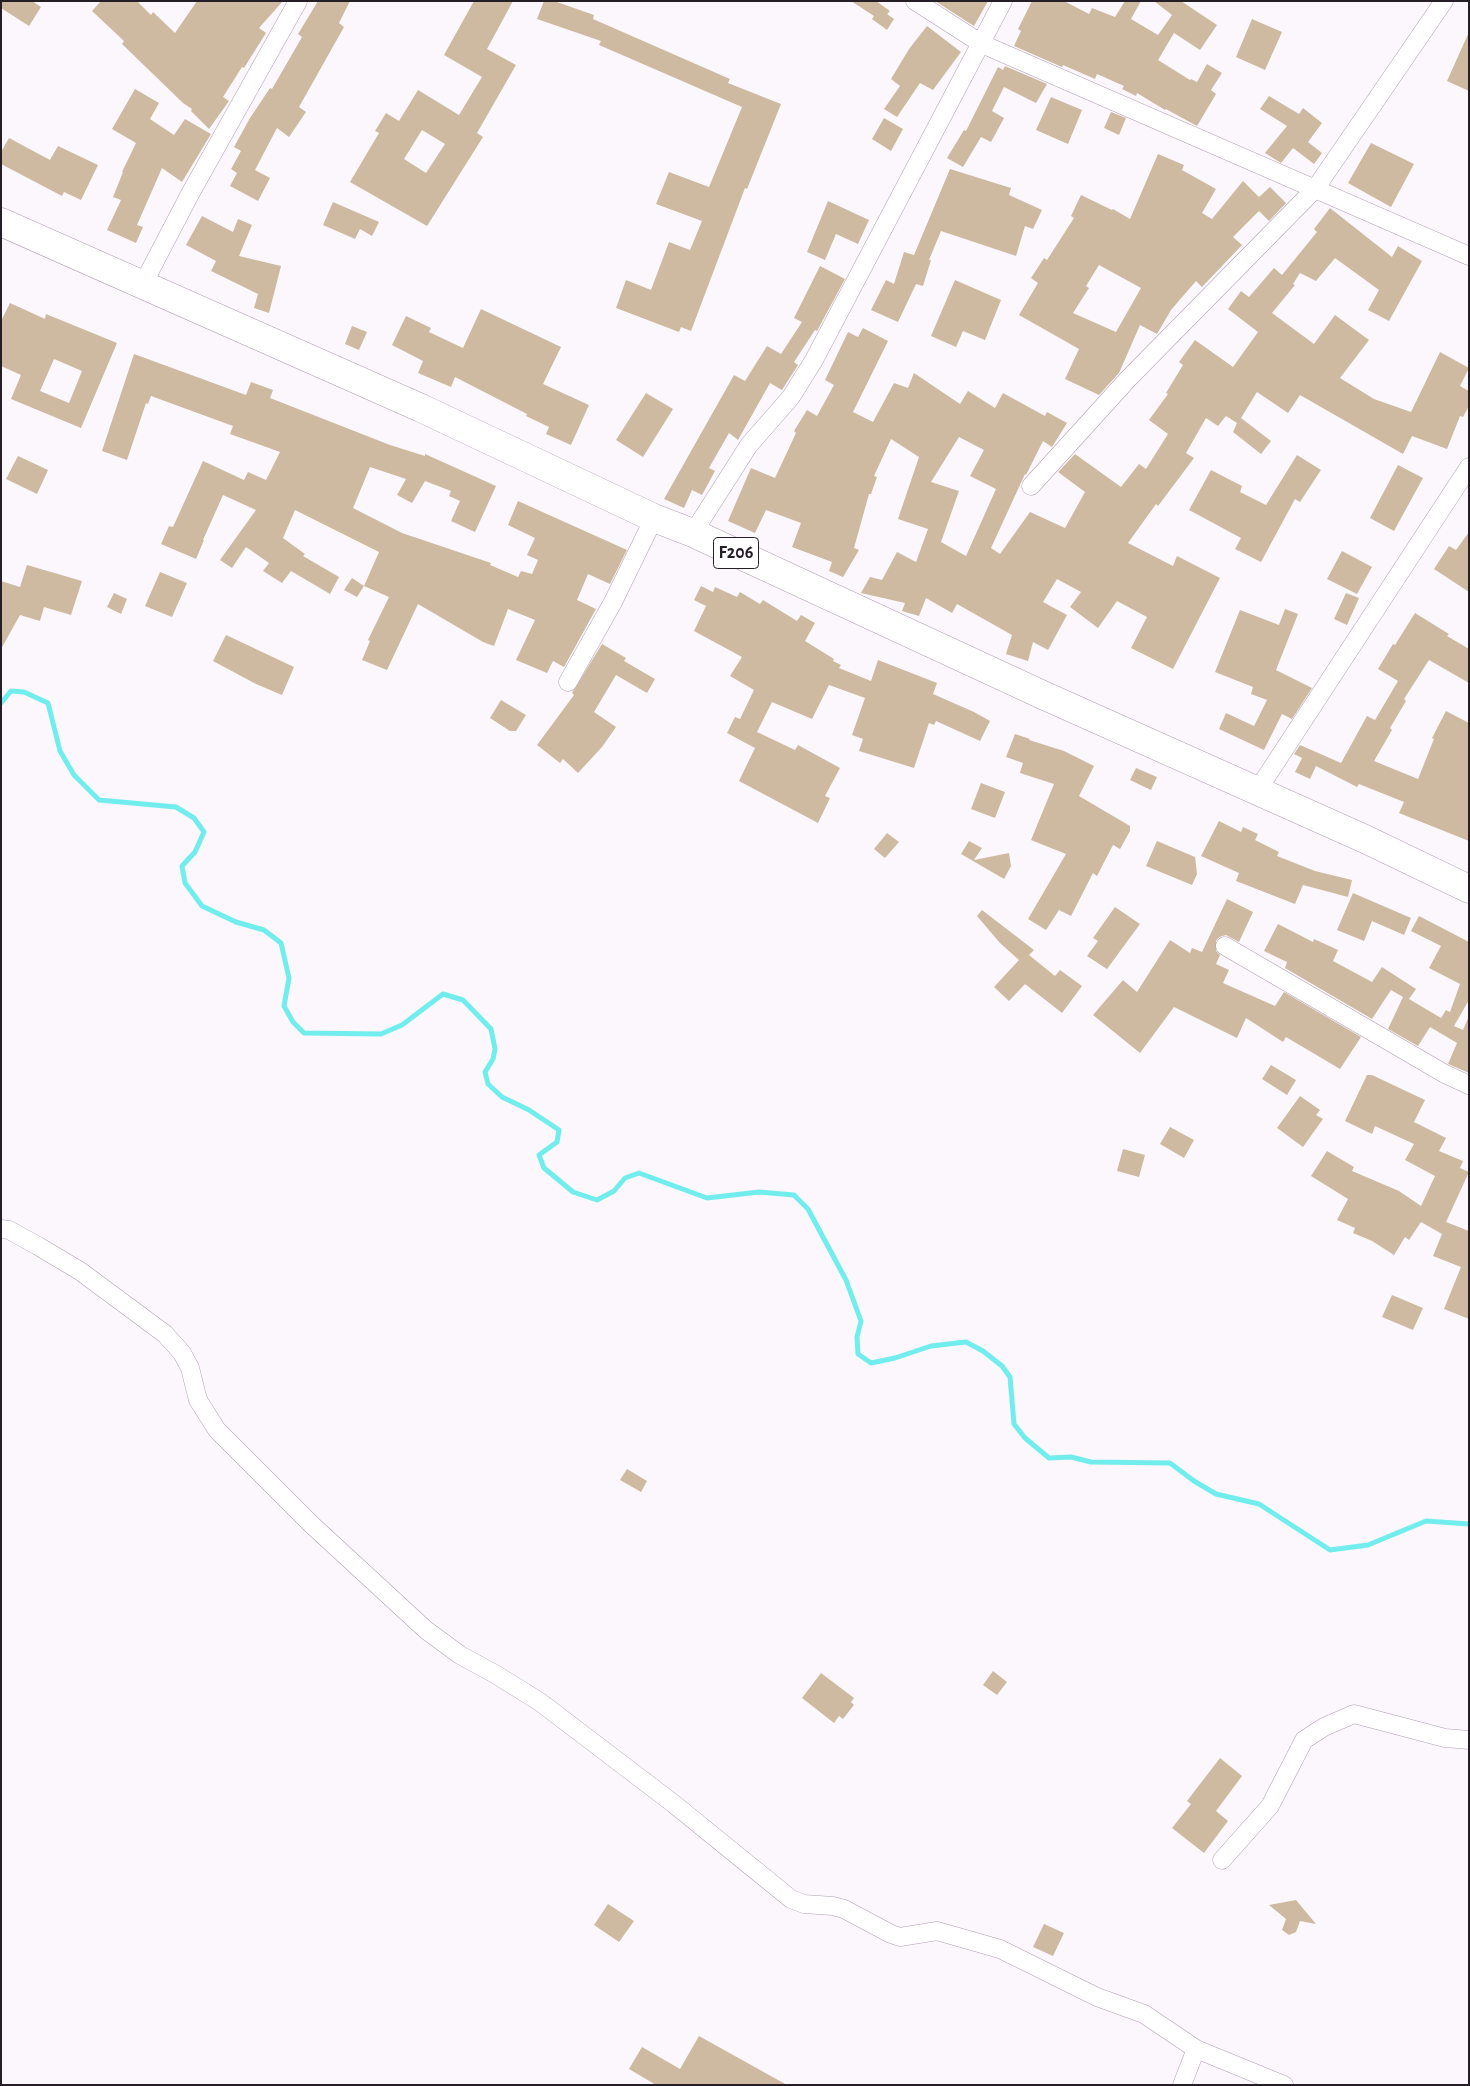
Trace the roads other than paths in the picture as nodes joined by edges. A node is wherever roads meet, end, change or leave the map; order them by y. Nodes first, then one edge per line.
1 (298, 1) edge
2 (915, 1) edge
3 (1003, 1) edge
4 (1444, 1) edge
5 (982, 44) junction
6 (1315, 189) junction
7 (1, 222) edge
8 (1469, 256) edge
9 (142, 286) junction
10 (1469, 466) edge
11 (1031, 486) dead end
12 (654, 518) junction
13 (693, 533) junction
14 (568, 682) dead end
15 (1257, 791) junction
16 (1469, 889) edge
17 (1225, 946) dead end
18 (1469, 1085) edge
19 (1, 1229) edge
20 (1469, 1740) edge
21 (1222, 1860) dead end
22 (1196, 2049) junction
23 (1182, 2085) edge
24 (1284, 2085) edge

1 - 9 street
2 - 5 street
3 - 5 street
4 - 6 street
5 - 6 street
5 - 13 street
6 - 8 street
6 - 11 street
7 - 9 main road, F206
9 - 12 main road, F206
10 - 15 street
12 - 13 main road, F206
12 - 14 street
13 - 15 main road, F206
15 - 16 main road, F206
17 - 18 street
19 - 22 street
20 - 21 street
22 - 23 street
22 - 24 street

